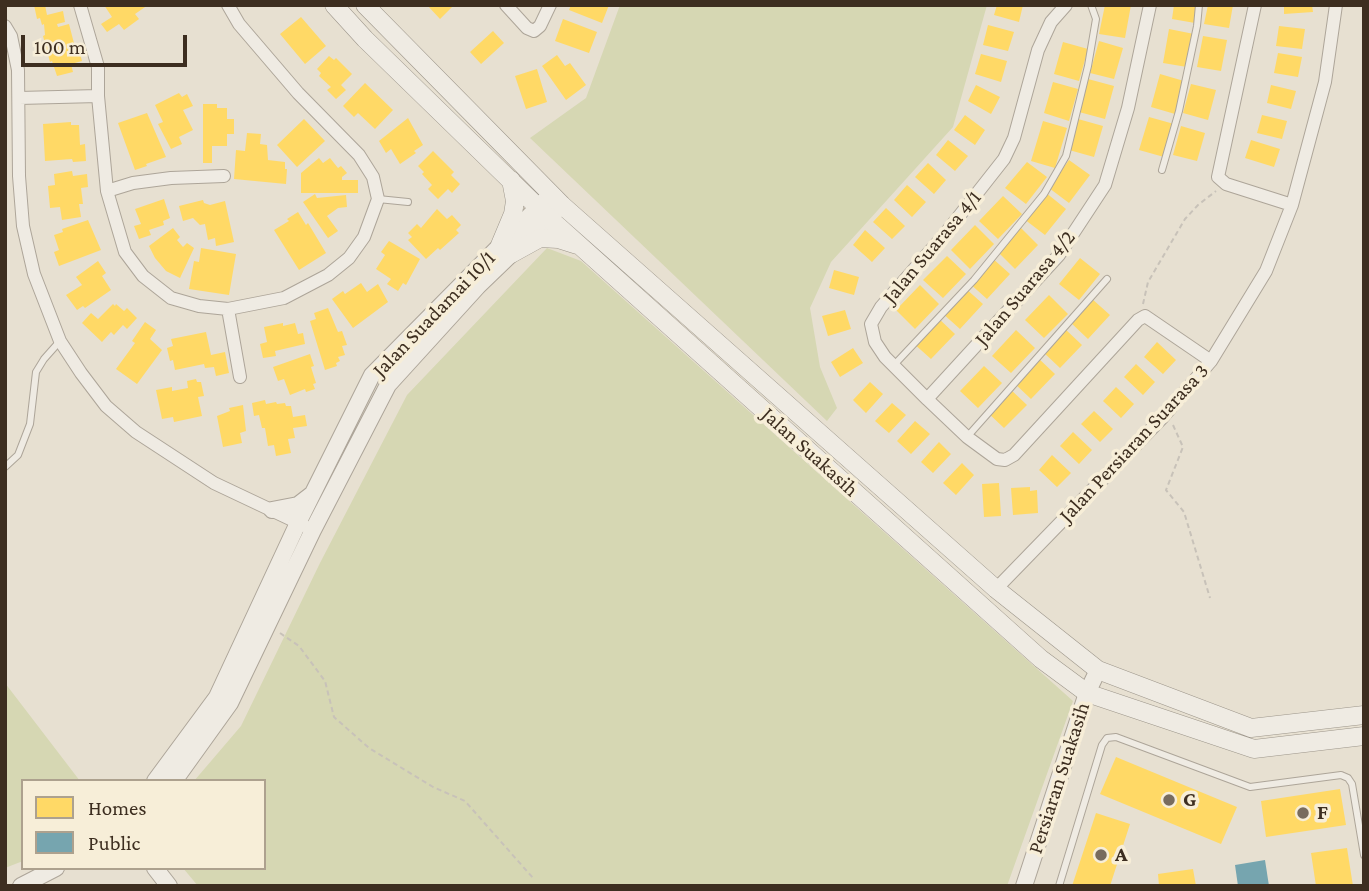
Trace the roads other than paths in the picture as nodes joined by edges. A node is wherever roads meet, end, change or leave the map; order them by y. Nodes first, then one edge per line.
1 (80, 5) edge
2 (228, 5) edge
3 (334, 5) edge
4 (365, 5) edge
5 (506, 5) edge
6 (550, 5) edge
7 (1066, 5) edge
8 (1091, 5) edge
9 (1150, 5) edge
10 (1199, 5) edge
11 (1255, 5) edge
12 (1336, 5) edge
13 (5, 26) edge
14 (98, 96) junction
15 (19, 98) junction
16 (1162, 170) dead end
17 (224, 176) dead end
18 (511, 180) junction
19 (107, 191) junction
20 (378, 199) junction
21 (408, 202) dead end
22 (1292, 205) junction
23 (550, 206) junction
24 (580, 246) junction
25 (505, 250) junction
26 (1107, 279) dead end
27 (228, 309) junction
28 (60, 341) junction
29 (1211, 361) junction
30 (893, 367) junction
31 (240, 377) dead end
32 (927, 400) junction
33 (967, 437) junction
34 (5, 467) edge
35 (313, 494) junction
36 (272, 510) junction
37 (306, 526) junction
38 (285, 551) junction
39 (996, 589) junction
40 (1098, 670) junction
41 (1087, 693) junction
42 (1364, 715) edge
43 (1364, 736) edge
44 (156, 779) edge
45 (175, 779) edge
46 (1364, 855) edge
47 (52, 870) edge
48 (157, 870) edge
49 (21, 886) edge
50 (169, 886) edge
51 (1024, 886) edge
52 (1059, 886) edge

1 - 14 street
2 - 20 street
3 - 18 main road, Jalan Suakasih
4 - 23 main road, Jalan Suakasih
5 - 6 street
7 - 30 street, Jalan Suarasa 4/1
8 - 30 lane
9 - 32 street, Jalan Suarasa 4/2
10 - 16 lane
11 - 22 street
12 - 22 street, Jalan Persiaran Suarasa 3
13 - 15 street
14 - 15 street
14 - 19 street
15 - 28 street
17 - 19 street
18 - 23 main road, Jalan Suakasih
18 - 25 main road
19 - 27 street
20 - 21 lane
20 - 27 street
22 - 29 street, Jalan Persiaran Suarasa 3
23 - 24 main road, Jalan Suakasih
23 - 25 street, Jalan Suadamai 10/1
23 - 39 main road, Jalan Suakasih
24 - 25 main road
24 - 41 main road, Jalan Suakasih
25 - 35 street, Jalan Suadamai 10/1
25 - 37 street, Jalan Suadamai 10/1
26 - 33 lane
27 - 31 street
28 - 34 lane
28 - 36 street
29 - 33 street, Jalan Suarasa 4/1
29 - 39 street, Jalan Persiaran Suarasa 3
30 - 32 street, Jalan Suarasa 4/1
32 - 33 street, Jalan Suarasa 4/1
35 - 36 street
35 - 37 street, Jalan Suadamai 10/1
36 - 37 street
36 - 38 street
37 - 38 street, Jalan Suadamai 10/1
37 - 45 street, Jalan Suadamai 10/1
38 - 44 street, Jalan Suadamai 10/1
39 - 40 main road, Jalan Suakasih
40 - 41 street, Persiaran Suakasih
40 - 42 main road, Jalan Suakasih
41 - 43 main road, Jalan Suakasih
41 - 51 street, Persiaran Suakasih
46 - 52 lane
47 - 49 street
48 - 50 street

